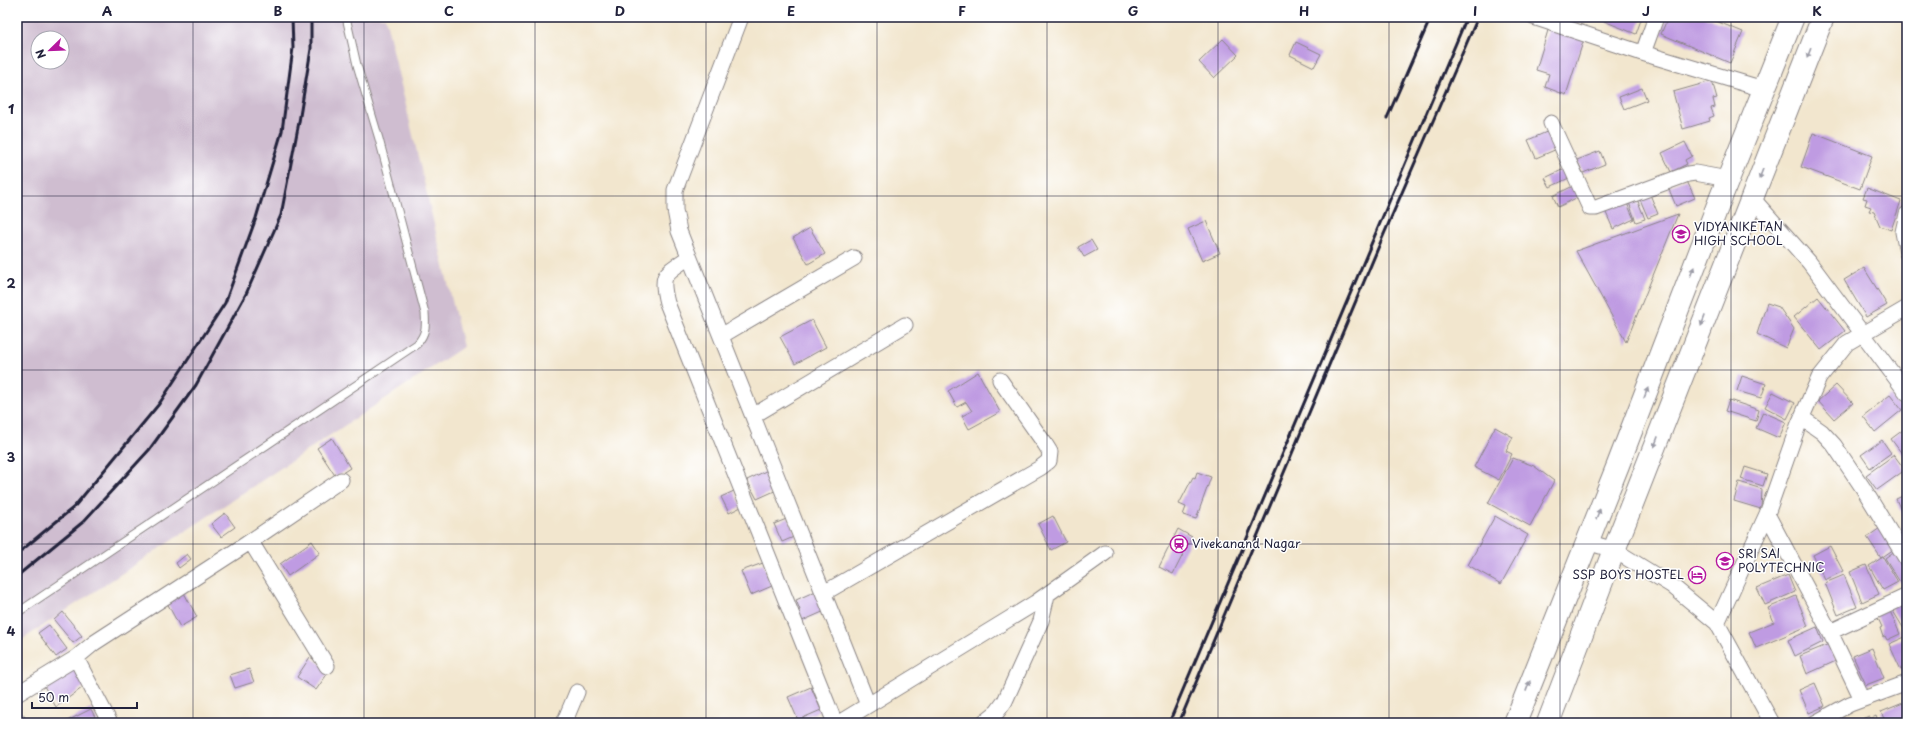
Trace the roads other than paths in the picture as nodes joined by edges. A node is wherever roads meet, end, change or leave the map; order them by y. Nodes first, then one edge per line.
1 (346, 17) edge
2 (741, 17) edge
3 (1533, 17) edge
4 (1656, 17) edge
5 (1793, 17) edge
6 (1823, 17) edge
7 (1643, 53) junction
8 (1763, 89) junction
9 (1551, 123) dead end
10 (1728, 179) junction
11 (1752, 198) junction
12 (1907, 214) edge
13 (1907, 253) edge
14 (689, 257) junction
15 (854, 258) dead end
16 (1907, 308) edge
17 (905, 325) dead end
18 (1863, 333) junction
19 (721, 336) junction
20 (1000, 380) dead end
21 (1907, 393) edge
22 (753, 416) junction
23 (1802, 418) junction
24 (341, 480) dead end
25 (1767, 514) junction
26 (251, 542) junction
27 (1587, 542) junction
28 (1614, 550) junction
29 (1105, 553) dead end
30 (1907, 560) edge
31 (824, 593) junction
32 (1047, 594) junction
33 (1907, 596) edge
34 (17, 612) edge
35 (1717, 623) junction
36 (1830, 632) junction
37 (76, 658) junction
38 (327, 666) dead end
39 (1907, 683) edge
40 (577, 692) dead end
41 (17, 694) edge
42 (1862, 699) junction
43 (868, 705) junction
44 (17, 720) edge
45 (18, 723) edge
46 (110, 723) edge
47 (564, 723) edge
48 (835, 723) edge
49 (839, 723) edge
50 (983, 723) edge
51 (1515, 723) edge
52 (1548, 723) edge
53 (1772, 723) edge
54 (1815, 723) edge

1 - 34 lane
2 - 14 street
3 - 7 street
4 - 7 street
5 - 8 highway
6 -> 11 highway
7 - 8 street
8 - 10 highway
9 - 10 street
27 -> 10 highway
11 - 18 street
11 -> 28 highway
12 - 13 street
14 - 19 street
14 - 48 street
15 - 19 street
16 - 18 street
17 - 22 street
18 - 21 street
18 - 23 street
19 - 22 street
20 - 31 street
22 - 31 street
23 - 25 street
23 - 30 street
24 - 26 street
25 - 35 street
25 - 36 street
26 - 37 street
26 - 38 street
27 - 28 street
51 -> 27 highway
28 - 35 street
28 - 52 highway
29 - 32 street
31 - 43 street
32 - 43 street
32 - 50 street
33 - 36 street
35 - 53 street
36 - 42 street
37 - 41 street
37 - 46 street
39 - 42 street
40 - 47 street
42 - 54 street
43 - 49 street
44 - 45 street

